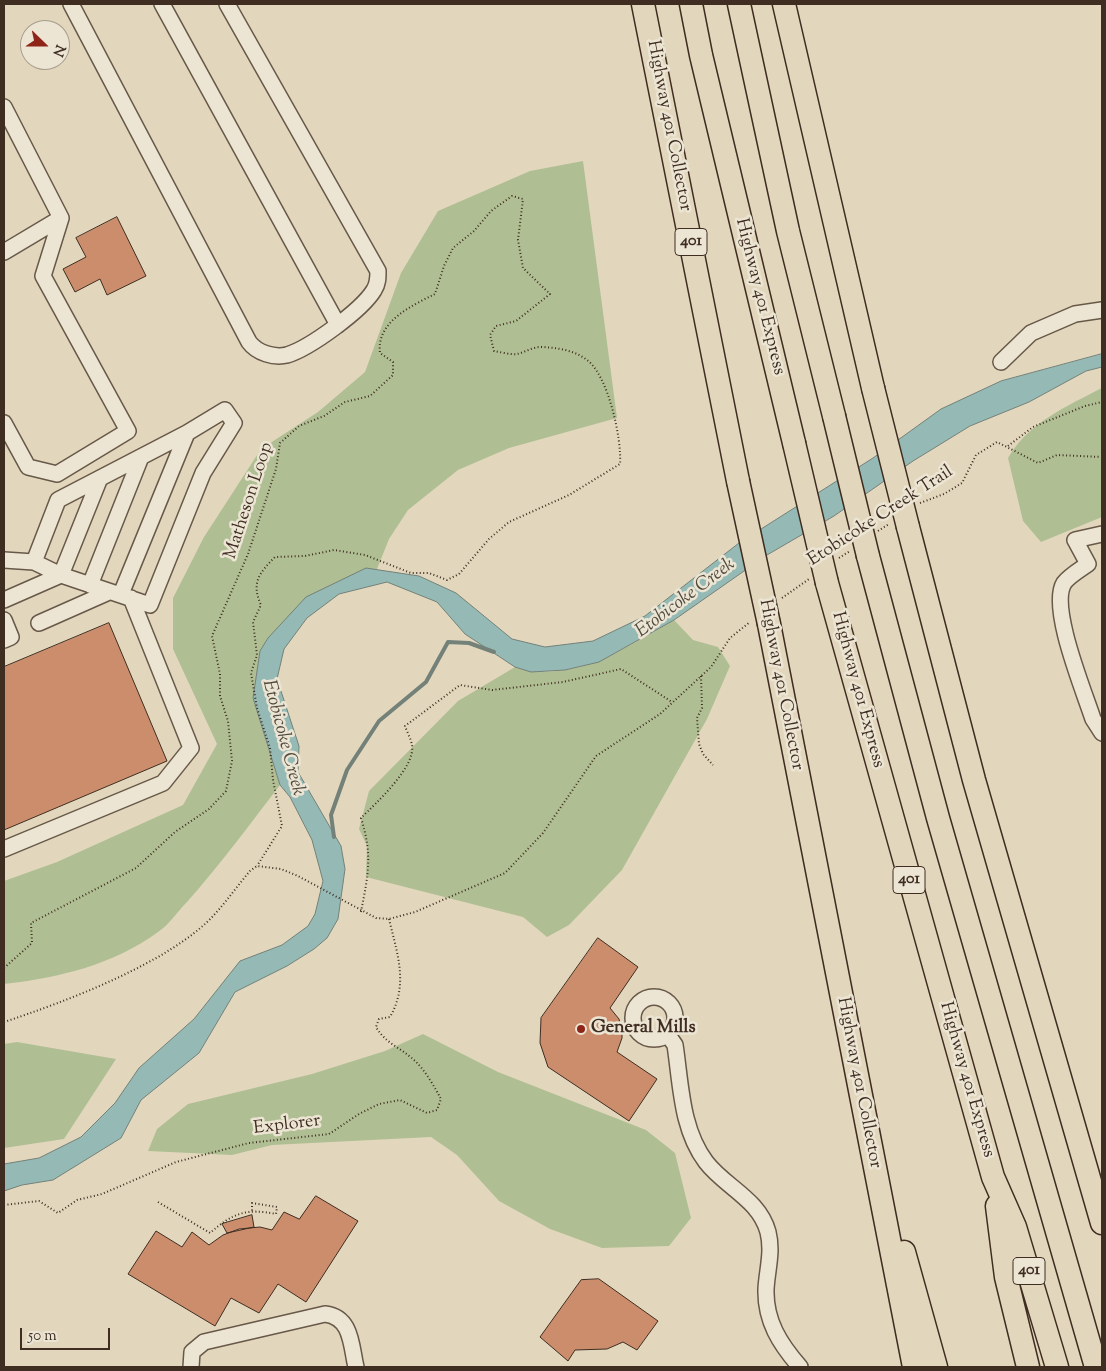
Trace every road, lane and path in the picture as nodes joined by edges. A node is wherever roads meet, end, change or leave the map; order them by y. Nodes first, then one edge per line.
1 (71, 4) edge
2 (162, 4) edge
3 (227, 4) edge
4 (643, 4) edge
5 (691, 4) edge
6 (739, 4) edge
7 (784, 4) edge
8 (4, 107) edge
9 (61, 218) junction
10 (4, 252) edge
11 (1102, 310) edge
12 (338, 325) junction
13 (1001, 362) dead end
14 (1102, 402) edge
15 (4, 424) edge
16 (187, 433) junction
17 (1008, 446) junction
18 (141, 457) junction
19 (1102, 457) edge
20 (100, 478) junction
21 (906, 518) junction
22 (1102, 534) edge
23 (865, 546) junction
24 (4, 560) edge
25 (34, 562) junction
26 (824, 574) junction
27 (61, 575) junction
28 (90, 585) junction
29 (120, 595) junction
30 (4, 600) edge
31 (766, 616) junction
32 (4, 620) edge
33 (39, 623) dead end
34 (4, 640) edge
35 (701, 676) junction
36 (673, 702) junction
37 (1102, 733) edge
38 (713, 765) dead end
39 (4, 849) edge
40 (257, 866) junction
41 (361, 912) junction
42 (389, 919) junction
43 (4, 968) edge
44 (4, 1022) edge
45 (668, 1035) dead end
46 (867, 1129) junction
47 (993, 1177) junction
48 (158, 1202) dead end
49 (4, 1205) edge
50 (252, 1211) junction
51 (1102, 1223) edge
52 (191, 1367) edge
53 (356, 1367) edge
54 (800, 1367) edge
55 (914, 1367) edge
56 (936, 1367) edge
57 (1028, 1367) edge
58 (1057, 1367) edge
59 (1096, 1367) edge

1 - 12 lane
2 - 12 lane
3 - 12 lane
4 - 31 highway, Highway 401 Collector / 401, bridge
5 - 26 highway, Highway 401 Express / 401, bridge
6 - 23 highway, 401, bridge
7 - 21 highway, bridge
8 - 9 lane
9 - 10 lane
9 - 15 lane
11 - 13 lane
14 - 17 path
16 - 18 lane
16 - 29 lane
16 - 29 lane
17 - 19 path
17 - 21 path, Etobicoke Creek Trail
18 - 20 lane
18 - 28 lane
20 - 25 lane
20 - 27 lane
21 - 23 path, Etobicoke Creek Trail
21 - 51 highway
22 - 37 lane
23 - 26 path, Etobicoke Creek Trail
23 - 59 highway, 401
24 - 25 lane
25 - 27 lane
26 - 31 path, Etobicoke Creek Trail
26 - 47 highway, Highway 401 Express / 401
27 - 28 lane
27 - 30 lane
28 - 29 lane
29 - 33 lane
29 - 39 lane
31 - 35 path, Etobicoke Creek Trail
31 - 46 highway, Highway 401 Collector / 401
32 - 34 lane
35 - 36 path, Etobicoke Creek Trail
35 - 38 path
36 - 41 path
36 - 42 path, Etobicoke Creek Trail
40 - 41 path, Etobicoke Creek Trail
40 - 43 path, Matheson Loop
40 - 44 path
41 - 42 path, Etobicoke Creek Trail
42 - 49 path, Explorer
45 - 54 lane
46 - 55 highway, Highway 401 Collector
46 - 56 highway
47 - 57 highway
47 - 58 highway, Highway 401 Express / 401
48 - 50 path
50 - 50 path
52 - 53 lane

